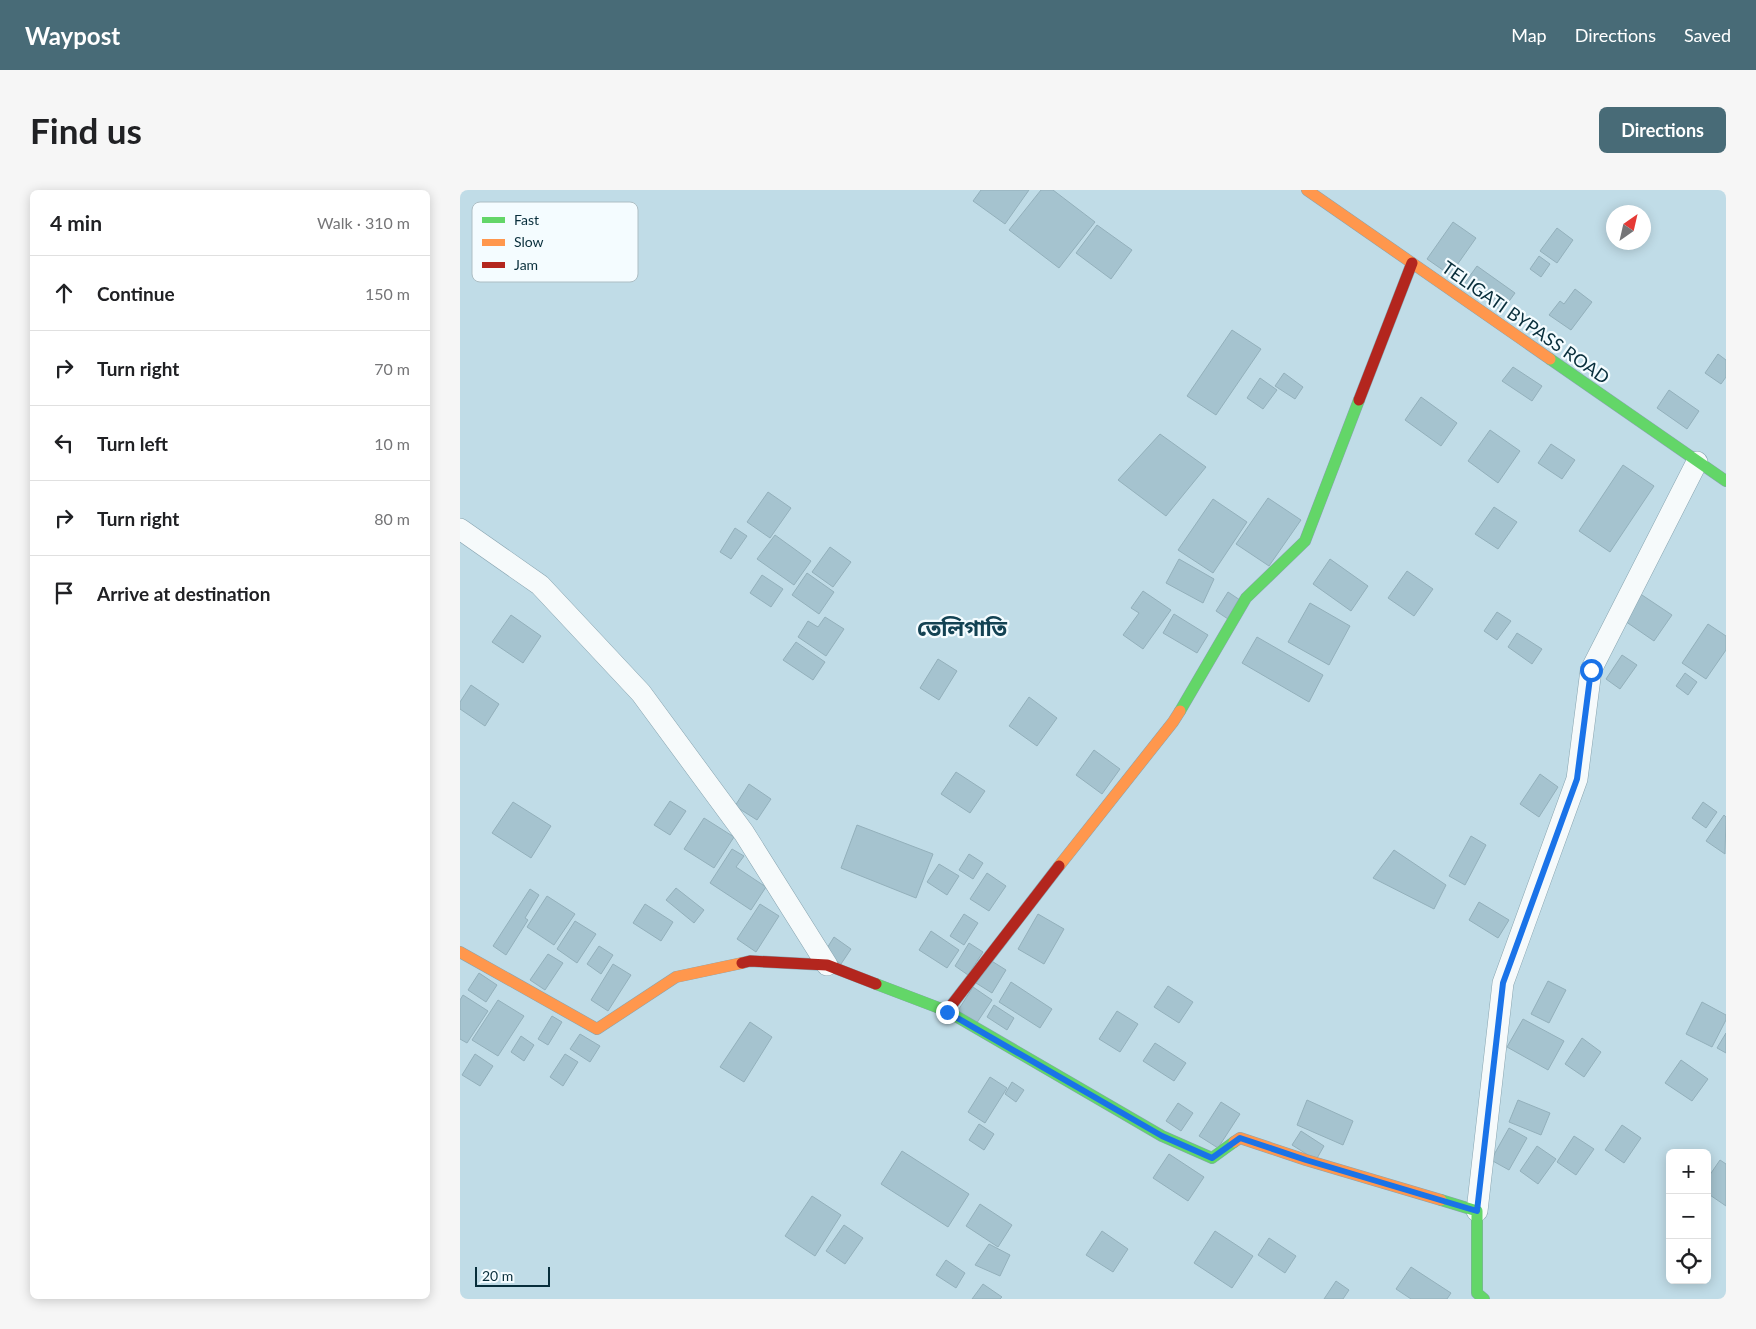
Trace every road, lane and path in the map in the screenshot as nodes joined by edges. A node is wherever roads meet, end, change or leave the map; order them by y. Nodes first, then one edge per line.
1 (1307, 190) edge
2 (1412, 263) junction
3 (1697, 462) junction
4 (1726, 481) edge
5 (460, 529) edge
6 (460, 952) edge
7 (827, 965) junction
8 (947, 1012) junction
9 (1477, 1211) junction
10 (1484, 1299) edge

1 - 2 street, TELIGATI BYPASS ROAD
2 - 3 street, TELIGATI BYPASS ROAD
2 - 8 street
3 - 4 street, TELIGATI BYPASS ROAD
3 - 9 street
5 - 7 street
6 - 7 street
7 - 8 street
8 - 9 street
9 - 10 street

